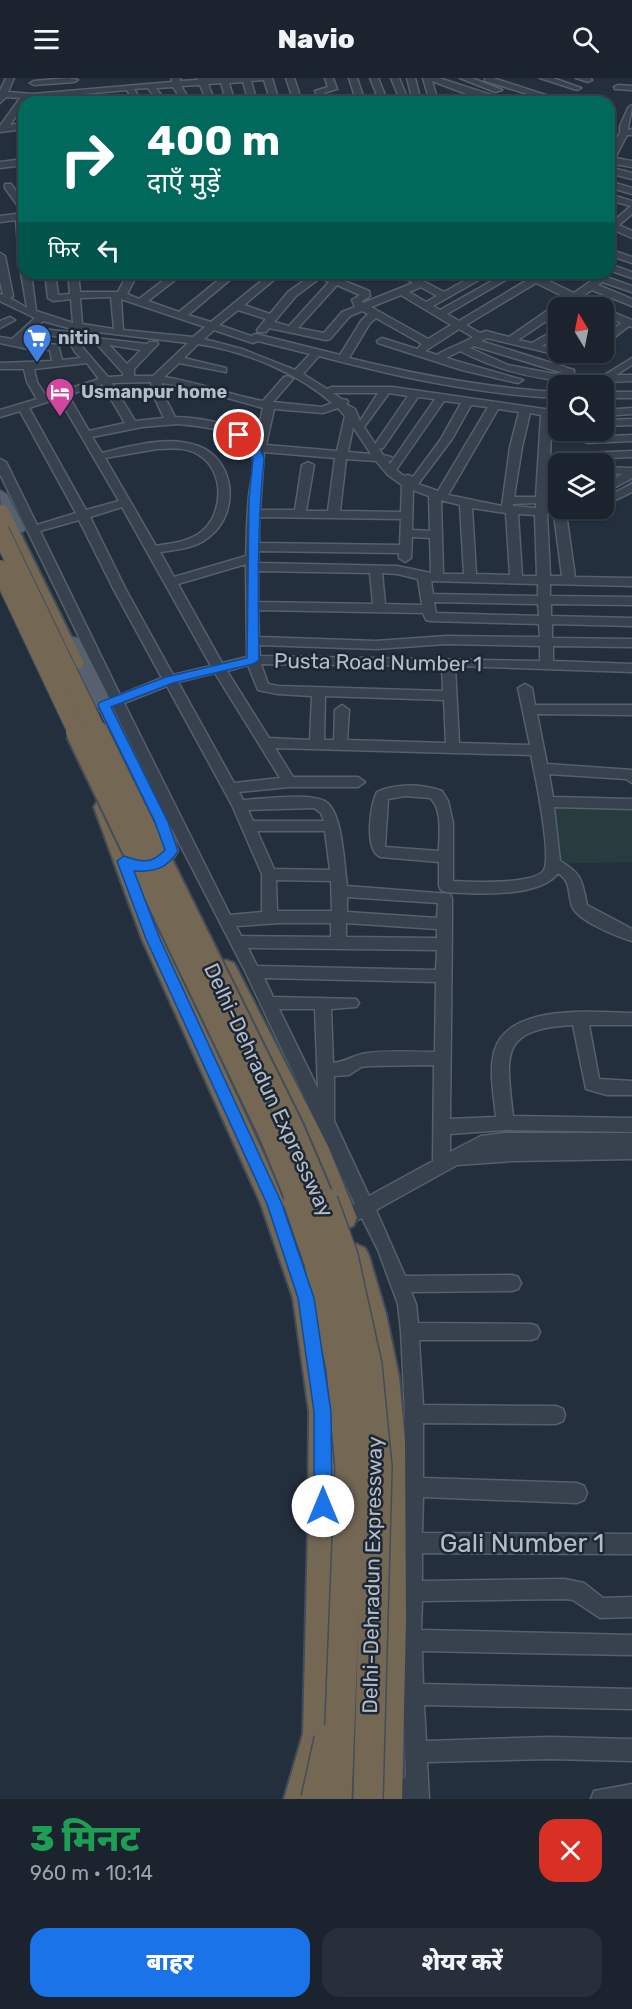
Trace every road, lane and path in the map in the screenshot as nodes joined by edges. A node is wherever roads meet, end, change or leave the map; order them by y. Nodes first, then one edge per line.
1 (94, 78) edge
2 (115, 78) edge
3 (263, 78) edge
4 (268, 78) edge
5 (290, 78) edge
6 (329, 78) edge
7 (352, 78) edge
8 (374, 78) edge
9 (395, 78) edge
10 (411, 78) edge
11 (429, 78) edge
12 (464, 78) edge
13 (489, 78) edge
14 (514, 78) edge
15 (76, 79) edge
16 (247, 79) edge
17 (34, 80) edge
18 (52, 80) edge
19 (201, 80) edge
20 (224, 80) edge
21 (545, 80) edge
22 (176, 81) edge
23 (138, 82) edge
24 (156, 83) edge
25 (479, 84) junction
26 (504, 84) junction
27 (5, 87) edge
28 (129, 87) junction
29 (618, 87) dead end
30 (116, 88) junction
31 (577, 88) dead end
32 (632, 88) edge
33 (333, 89) junction
34 (496, 89) junction
35 (99, 90) junction
36 (530, 92) junction
37 (28, 96) edge
38 (30, 96) edge
39 (50, 96) edge
40 (75, 96) edge
41 (100, 96) edge
42 (108, 96) edge
43 (134, 96) edge
44 (184, 96) edge
45 (208, 96) edge
46 (229, 96) edge
47 (251, 96) edge
48 (273, 96) edge
49 (296, 96) edge
50 (321, 96) edge
51 (339, 96) edge
52 (359, 96) edge
53 (382, 96) edge
54 (402, 96) edge
55 (416, 96) edge
56 (433, 96) edge
57 (470, 96) edge
58 (485, 96) edge
59 (518, 96) edge
60 (551, 96) edge
61 (563, 96) edge
62 (632, 108) edge
63 (18, 111) edge
64 (615, 121) edge
65 (625, 123) junction
66 (18, 127) edge
67 (2, 129) edge
68 (628, 132) edge
69 (615, 142) edge
70 (615, 144) edge
71 (632, 144) edge
72 (18, 163) edge
73 (615, 163) edge
74 (632, 164) edge
75 (0, 165) edge
76 (615, 166) edge
77 (632, 176) edge
78 (8, 186) dead end
79 (615, 186) edge
80 (632, 191) edge
81 (18, 194) edge
82 (18, 215) edge
83 (624, 216) edge
84 (0, 219) edge
85 (632, 224) edge
86 (632, 235) edge
87 (615, 254) edge
88 (0, 256) edge
89 (632, 260) edge
90 (615, 269) edge
91 (632, 275) edge
92 (27, 279) edge
93 (51, 279) edge
94 (74, 279) edge
95 (129, 279) edge
96 (171, 279) edge
97 (226, 279) edge
98 (270, 279) edge
99 (312, 279) edge
100 (336, 279) edge
101 (341, 279) edge
102 (413, 279) edge
103 (474, 279) edge
104 (502, 279) edge
105 (536, 279) joint
106 (601, 279) edge
107 (605, 279) edge
108 (422, 283) junction
109 (591, 286) junction
110 (632, 289) edge
111 (402, 292) junction
112 (3, 295) edge
113 (118, 295) junction
114 (76, 296) junction
115 (445, 296) junction
116 (572, 297) edge
117 (575, 297) edge
118 (141, 302) junction
119 (632, 303) edge
120 (237, 306) junction
121 (426, 306) junction
122 (362, 307) junction
123 (32, 309) junction
124 (375, 314) junction
125 (440, 314) junction
126 (182, 315) junction
127 (548, 315) edge
128 (614, 316) edge
129 (10, 320) dead end
130 (39, 320) dead end
131 (270, 321) junction
132 (630, 323) edge
133 (0, 325) edge
134 (458, 325) junction
135 (77, 327) junction
136 (212, 327) junction
137 (398, 327) junction
138 (119, 329) junction
139 (291, 330) junction
140 (614, 335) edge
141 (160, 336) junction
142 (548, 337) edge
143 (255, 338) junction
144 (198, 339) junction
145 (0, 340) edge
146 (476, 340) junction
147 (511, 340) junction
148 (14, 343) junction
149 (428, 343) junction
150 (45, 346) junction
151 (534, 346) junction
152 (150, 348) junction
153 (462, 348) junction
154 (548, 349) edge
155 (79, 350) junction
156 (418, 351) junction
157 (240, 352) junction
158 (317, 352) junction
159 (374, 352) junction
160 (57, 358) junction
161 (343, 358) junction
162 (177, 359) junction
163 (438, 359) junction
164 (90, 360) junction
165 (632, 361) edge
166 (580, 363) edge
167 (0, 366) edge
168 (28, 366) junction
169 (222, 370) junction
170 (299, 372) junction
171 (398, 372) junction
172 (128, 375) junction
173 (568, 375) junction
174 (611, 375) edge
175 (632, 378) edge
176 (156, 379) junction
177 (288, 379) dead end
178 (614, 379) edge
179 (105, 380) junction
180 (538, 383) dead end
181 (205, 389) junction
182 (332, 390) junction
183 (386, 390) junction
184 (415, 393) junction
185 (62, 394) junction
186 (548, 394) edge
187 (614, 395) edge
188 (632, 395) edge
189 (441, 398) junction
190 (43, 400) junction
191 (467, 402) junction
192 (267, 405) junction
193 (495, 405) junction
194 (22, 407) junction
195 (347, 410) junction
196 (525, 410) junction
197 (632, 411) edge
198 (548, 412) edge
199 (614, 412) edge
200 (0, 414) edge
201 (171, 420) junction
202 (632, 422) edge
203 (614, 423) edge
204 (131, 424) junction
205 (361, 427) junction
206 (86, 435) junction
207 (614, 437) edge
208 (632, 438) edge
209 (549, 441) edge
210 (258, 451) junction
211 (632, 454) edge
212 (342, 456) junction
213 (614, 456) edge
214 (97, 457) junction
215 (385, 458) junction
216 (0, 462) edge
217 (308, 465) dead end
218 (614, 471) edge
219 (632, 472) edge
220 (410, 480) junction
221 (614, 484) edge
222 (632, 487) edge
223 (0, 494) edge
224 (437, 496) junction
225 (614, 497) edge
226 (124, 503) junction
227 (466, 505) junction
228 (512, 507) junction
229 (548, 507) edge
230 (540, 508) junction
231 (0, 510) edge
232 (254, 513) junction
233 (300, 514) junction
234 (334, 514) junction
235 (83, 515) junction
236 (406, 516) junction
237 (561, 519) edge
238 (35, 529) junction
239 (0, 531) edge
240 (406, 533) junction
241 (436, 535) junction
242 (405, 549) junction
243 (153, 550) junction
244 (253, 557) junction
245 (0, 569) edge
246 (376, 569) junction
247 (406, 570) junction
248 (430, 577) junction
249 (470, 578) junction
250 (0, 580) edge
251 (516, 580) junction
252 (544, 580) junction
253 (569, 581) junction
254 (171, 582) junction
255 (632, 582) edge
256 (544, 600) junction
257 (632, 602) edge
258 (427, 604) junction
259 (251, 606) junction
260 (379, 608) junction
261 (544, 621) junction
262 (632, 622) edge
263 (253, 640) junction
264 (545, 642) junction
265 (632, 643) edge
266 (253, 660) junction
267 (448, 662) junction
268 (548, 666) junction
269 (218, 667) junction
270 (632, 668) edge
271 (170, 680) junction
272 (525, 688) dead end
273 (319, 691) junction
274 (449, 696) junction
275 (106, 704) junction
276 (529, 709) junction
277 (342, 710) dead end
278 (632, 710) edge
279 (264, 742) junction
280 (317, 744) junction
281 (340, 745) junction
282 (453, 748) junction
283 (537, 750) junction
284 (632, 759) edge
285 (542, 769) junction
286 (632, 776) edge
287 (289, 782) junction
288 (358, 782) dead end
289 (231, 788) junction
290 (546, 802) junction
291 (632, 804) edge
292 (239, 805) junction
293 (332, 825) junction
294 (248, 826) junction
295 (169, 856) junction
296 (446, 857) junction
297 (124, 861) junction
298 (555, 864) junction
299 (269, 874) junction
300 (340, 883) junction
301 (446, 892) junction
302 (270, 917) junction
303 (339, 917) junction
304 (226, 921) junction
305 (445, 924) junction
306 (632, 935) edge
307 (236, 942) junction
308 (338, 943) junction
309 (444, 944) junction
310 (253, 972) junction
311 (444, 976) junction
312 (268, 1003) junction
313 (323, 1003) junction
314 (351, 1003) dead end
315 (580, 1019) junction
316 (632, 1019) edge
317 (443, 1058) junction
318 (325, 1070) junction
319 (632, 1088) edge
320 (506, 1123) junction
321 (327, 1124) junction
322 (632, 1125) edge
323 (442, 1127) junction
324 (632, 1140) edge
325 (632, 1152) edge
326 (445, 1161) junction
327 (367, 1208) junction
328 (345, 1220) junction
329 (287, 1241) junction
330 (512, 1283) dead end
331 (399, 1284) junction
332 (410, 1331) junction
333 (531, 1332) dead end
334 (414, 1414) junction
335 (556, 1415) dead end
336 (414, 1487) junction
337 (577, 1493) dead end
338 (411, 1543) junction
339 (632, 1544) edge
340 (411, 1591) junction
341 (632, 1607) edge
342 (411, 1640) junction
343 (632, 1645) edge
344 (342, 1682) junction
345 (413, 1694) junction
346 (632, 1700) edge
347 (319, 1726) junction
348 (632, 1750) edge
349 (417, 1752) junction
350 (418, 1789) edge
351 (632, 1795) edge
352 (300, 1799) edge
353 (317, 1799) edge
354 (337, 1799) edge
355 (368, 1799) edge
356 (386, 1799) edge
357 (399, 1799) edge
358 (602, 1799) edge

1 - 35 street
2 - 30 street
3 - 16 street
4 - 48 street
5 - 49 street
6 - 33 street
7 - 52 street
8 - 53 street
9 - 54 street
10 - 55 street
11 - 56 street
11 - 57 street
12 - 25 street
13 - 25 street
13 - 26 street
14 - 21 street
14 - 26 street
15 - 18 street
15 - 40 street
16 - 20 street
16 - 47 street
17 - 18 street
17 - 38 street
18 - 39 street
19 - 20 street
19 - 22 street
19 - 45 street
20 - 46 street
21 - 31 street
21 - 36 street
21 - 61 street
22 - 24 street
22 - 44 street
23 - 24 street
23 - 28 street
25 - 34 street
26 - 36 street
27 - 37 street
28 - 30 street
28 - 43 street
29 - 32 street
30 - 35 street
33 - 50 street
33 - 51 street
34 - 58 street
34 - 59 street
35 - 40 street
35 - 41 street
35 - 42 street
36 - 60 street
62 - 65 street
63 - 67 street
64 - 65 street
65 - 68 street
66 - 67 street
68 - 69 street
70 - 71 street
72 - 75 street
73 - 74 street
76 - 77 street
78 - 81 street
79 - 80 street
82 - 84 street
83 - 85 street
83 - 86 street
87 - 89 street
88 - 112 street
90 - 91 street
92 - 123 street
93 - 114 street
94 - 114 street
95 - 113 street
96 - 118 street
97 - 126 street
98 - 120 street
99 - 131 street
100 - 139 street
101 - 122 street
102 - 108 street
103 - 115 street
104 - 125 street
105 - 116 street
105 - 134 street
106 - 109 street
107 - 110 street
108 - 111 street
108 - 115 street
109 - 117 street
109 - 119 street
111 - 121 street
111 - 122 street
112 - 123 street
112 - 135 street
113 - 114 street
113 - 118 street
113 - 138 street
114 - 135 street
115 - 121 street
118 - 126 street
120 - 131 street
120 - 136 street
121 - 125 street
122 - 124 street
122 - 139 street
123 - 135 street
124 - 137 street
124 - 161 street
125 - 134 street
126 - 136 street
127 - 147 street
128 - 132 street
129 - 133 street
130 - 148 street
131 - 139 street
131 - 143 street
132 - 140 street
134 - 146 street
134 - 149 street
135 - 138 street
135 - 141 street
135 - 150 street
135 - 155 street
136 - 143 street
136 - 144 street
137 - 149 street
137 - 159 street
138 - 141 street
141 - 144 street
141 - 152 street
142 - 151 street
143 - 157 street
143 - 158 street
144 - 157 street
144 - 162 street
144 - 195 street
145 - 148 street
146 - 147 street
146 - 153 street
146 - 173 street
147 - 151 street
148 - 150 street
149 - 156 street
150 - 160 street
151 - 154 street
152 - 172 street
152 - 172 street
153 - 163 street
153 - 173 street
155 - 160 street
155 - 164 street
156 - 159 street
156 - 163 street
156 - 171 street
157 - 169 street
157 - 170 street
158 - 161 street
158 - 170 street
159 - 161 street
159 - 171 street
160 - 164 street
160 - 168 street
162 - 169 street
162 - 176 street
163 - 180 street
164 - 179 street
165 - 174 street
166 - 173 street
167 - 168 street
168 - 190 street
169 - 181 street
170 - 182 street
171 - 186 street
172 - 176 street
172 - 179 street
175 - 178 street
176 - 181 street
176 - 201 street
177 - 192 street
179 - 185 street
179 - 204 street
181 - 192 street
182 - 183 street
182 - 195 street
183 - 184 street
183 - 205 street
184 - 189 street
184 - 215 street
185 - 190 street
185 - 206 street
187 - 188 street
189 - 191 street
189 - 215 street
190 - 194 street
191 - 193 street
191 - 220 street
192 - 195 street
192 - 210 street
193 - 196 street
193 - 224 street
194 - 200 street
194 - 235 street
195 - 205 street
195 - 212 street
196 - 198 street
196 - 228 street
197 - 199 street
201 - 204 street
201 - 210 street
202 - 203 street
204 - 206 street
205 - 215 street
206 - 214 street
207 - 208 street
209 - 230 street
210 - 212 street
210 - 232 street
211 - 213 street
212 - 215 street
212 - 234 street
214 - 226 street
214 - 243 street
215 - 220 street
215 - 220 street
216 - 238 street
217 - 233 street
218 - 219 street
219 - 221 street
220 - 224 street
220 - 236 street
222 - 225 street
223 - 275 main road
224 - 227 street
224 - 228 street
224 - 241 street
226 - 235 street
226 - 243 street
227 - 228 street
227 - 249 street
228 - 230 street
228 - 251 street
229 - 230 street
230 - 252 street
231 - 275 highway
232 - 233 street
232 - 244 street
233 - 234 street
234 - 236 street
235 - 238 street
235 - 271 street
236 - 240 street
237 - 253 street
238 - 275 street
239 - 355 highway, Delhi-Dehradun Expressway, bridge
240 - 241 street
240 - 242 street
241 - 248 street
242 - 244 street
242 - 247 street
243 - 254 street
244 - 246 street
244 - 254 street
244 - 259 street
245 - 344 highway, Delhi-Dehradun Expressway, bridge
246 - 247 street
246 - 260 street
247 - 248 street
248 - 249 street
248 - 258 street
249 - 251 street
250 - 297 highway
251 - 252 street
252 - 253 street
252 - 256 street
253 - 255 street
254 - 269 street
256 - 257 street
256 - 258 street
256 - 261 street
258 - 260 street
258 - 261 street
259 - 260 street
259 - 263 street
261 - 262 street
261 - 264 street
263 - 264 street
263 - 266 street
264 - 265 street
264 - 268 street
266 - 267 street, Pusta Road Number 1
266 - 269 street, Pusta Road Number 1
266 - 273 street
267 - 268 street, Pusta Road Number 1
267 - 274 street
268 - 270 street, Pusta Road Number 1
269 - 271 street, Pusta Road Number 1
269 - 279 street
271 - 275 street, Pusta Road Number 1
271 - 289 street
272 - 276 street
273 - 274 street
273 - 280 street
274 - 282 street
275 - 295 highway
275 - 304 street
276 - 278 street
276 - 283 street
277 - 281 street
279 - 280 street
279 - 287 street
280 - 281 street
281 - 282 street
282 - 283 street
283 - 285 street
284 - 286 street
285 - 286 street
285 - 290 street
287 - 288 street
287 - 289 street
289 - 292 street
290 - 291 street
290 - 298 street
292 - 293 street
292 - 294 street
293 - 294 street
293 - 300 street
294 - 299 street
295 - 297 street
295 - 328 highway
296 - 296 street
296 - 301 street
297 - 329 highway
298 - 301 street
298 - 306 street
299 - 300 street
299 - 302 street
300 - 301 street
300 - 303 street
301 - 305 street
302 - 303 street
302 - 304 street
303 - 305 street
303 - 308 street
304 - 307 street
305 - 309 street
307 - 308 street
307 - 310 street
308 - 309 street
309 - 311 street
310 - 311 street
310 - 312 street
311 - 317 street
312 - 313 street
312 - 321 street
313 - 314 street
313 - 318 street
315 - 316 street
315 - 319 street
315 - 320 street
317 - 318 street
317 - 323 street
318 - 321 street
320 - 322 street
320 - 323 street
321 - 327 street
323 - 326 street
324 - 326 street
325 - 326 street
326 - 327 street
327 - 328 street
327 - 331 street
328 - 329 street
328 - 356 highway
329 - 347 highway
330 - 331 street
331 - 332 street
332 - 333 street
332 - 334 street
334 - 335 street
334 - 336 street
336 - 337 street
336 - 338 street
338 - 339 street, Gali Number 1
338 - 340 street
340 - 341 street
340 - 342 street
342 - 343 street
342 - 345 street
344 - 353 highway, bridge
344 - 354 highway, Delhi-Dehradun Expressway, bridge
345 - 346 street
345 - 349 street
347 - 352 highway
347 - 353 highway
348 - 349 street
349 - 350 street
350 - 357 street
351 - 358 street

